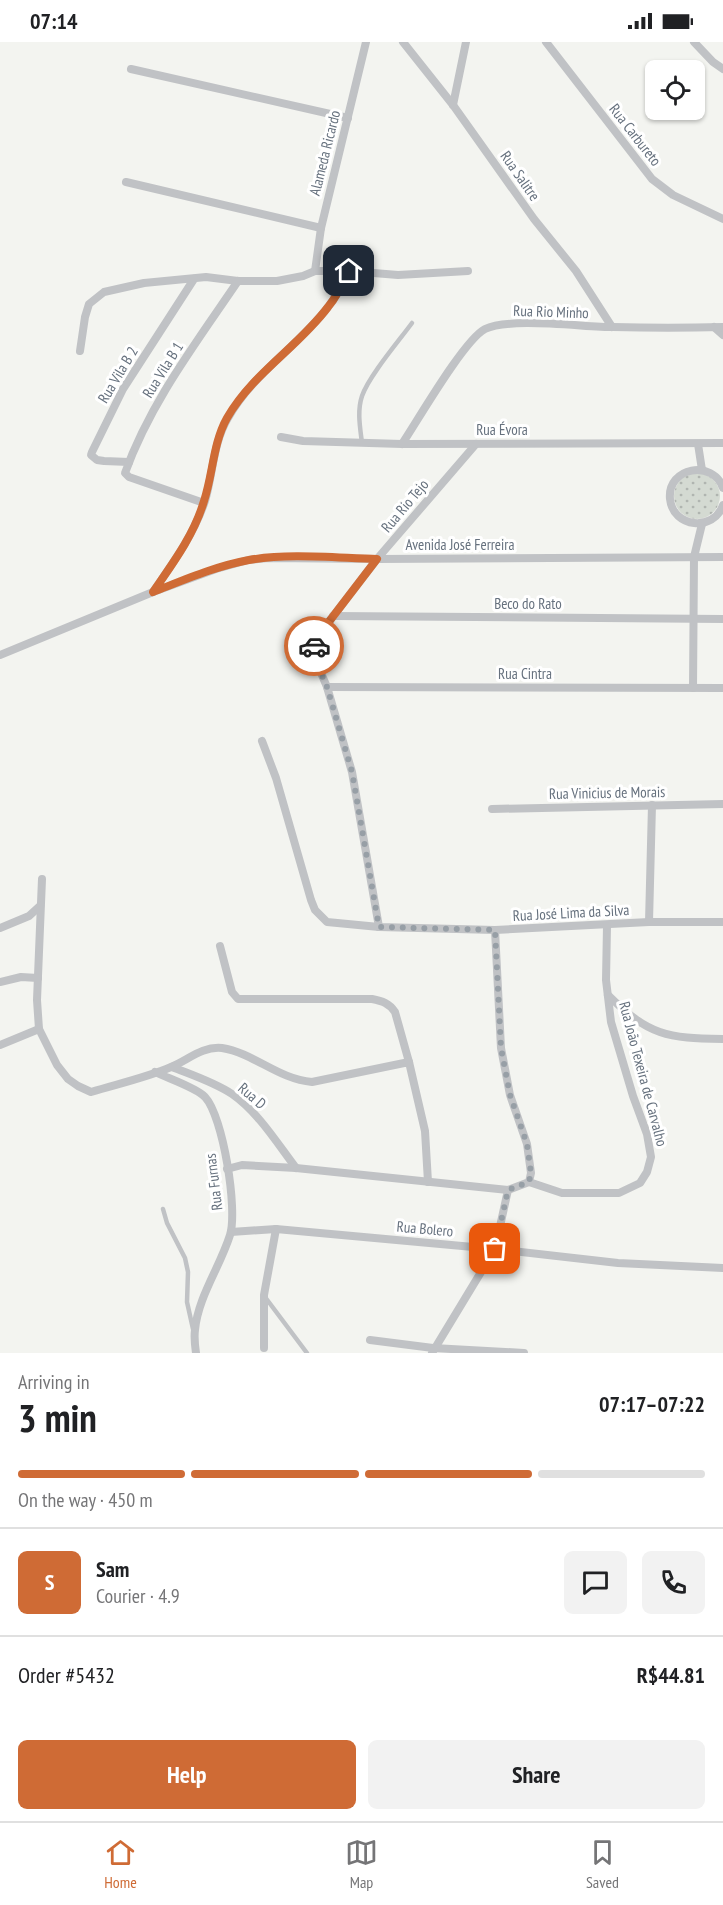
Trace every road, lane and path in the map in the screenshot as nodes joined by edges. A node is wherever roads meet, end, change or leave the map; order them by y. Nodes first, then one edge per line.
1 (366, 42) edge
2 (403, 42) edge
3 (466, 42) edge
4 (546, 42) edge
5 (694, 42) edge
6 (130, 69) dead end
7 (723, 69) edge
8 (453, 105) junction
9 (348, 118) junction
10 (126, 182) dead end
11 (723, 219) edge
12 (321, 228) junction
13 (315, 270) junction
14 (349, 271) junction
15 (468, 271) dead end
16 (194, 279) junction
17 (238, 281) junction
18 (412, 323) dead end
19 (612, 327) junction
20 (718, 327) edge
21 (723, 335) edge
22 (80, 351) dead end
23 (281, 436) dead end
24 (362, 443) junction
25 (723, 443) edge
26 (402, 444) junction
27 (476, 444) junction
28 (698, 444) junction
29 (129, 462) junction
30 (702, 470) junction
31 (723, 488) edge
32 (204, 503) junction
33 (723, 505) edge
34 (702, 524) junction
35 (694, 557) junction
36 (723, 557) edge
37 (377, 559) junction
38 (153, 592) junction
39 (333, 616) junction
40 (693, 619) junction
41 (723, 619) edge
42 (0, 655) edge
43 (327, 687) junction
44 (693, 688) junction
45 (723, 688) edge
46 (262, 741) dead end
47 (723, 804) edge
48 (652, 805) junction
49 (492, 809) dead end
50 (42, 879) dead end
51 (40, 906) junction
52 (649, 922) junction
53 (723, 922) edge
54 (608, 926) junction
55 (379, 927) junction
56 (0, 928) edge
57 (495, 930) junction
58 (220, 946) dead end
59 (38, 978) junction
60 (0, 982) edge
61 (608, 995) junction
62 (39, 1029) junction
63 (723, 1039) edge
64 (0, 1045) edge
65 (409, 1062) junction
66 (172, 1067) junction
67 (155, 1072) junction
68 (296, 1168) junction
69 (227, 1169) junction
70 (428, 1182) junction
71 (529, 1182) junction
72 (508, 1190) junction
73 (163, 1209) dead end
74 (276, 1229) junction
75 (231, 1232) junction
76 (495, 1249) junction
77 (723, 1268) edge
78 (264, 1295) junction
79 (194, 1332) junction
80 (370, 1340) dead end
81 (264, 1348) dead end
82 (432, 1351) edge
83 (196, 1353) edge
84 (307, 1353) edge
85 (524, 1353) edge

1 - 9 street, Alameda Ricardo
2 - 8 street, Rua Salitre
3 - 8 street
4 - 11 street, Rua Carbureto
5 - 7 street
6 - 9 street
8 - 19 street, Rua Salitre
9 - 12 street, Alameda Ricardo
10 - 12 street
12 - 13 street, Alameda Ricardo
13 - 14 street
13 - 17 street
14 - 15 street
14 - 32 street
16 - 17 street
16 - 22 street
16 - 29 street, Rua Vila B 2
17 - 29 street, Rua Vila B 1
18 - 24 lane
19 - 20 street, Rua Rio Minho
19 - 26 street, Rua Rio Minho
20 - 21 street
23 - 24 street, Rua Évora
24 - 26 street, Rua Évora
25 - 28 street, Rua Évora
26 - 27 street, Rua Évora
27 - 28 street, Rua Évora
27 - 37 street, Rua Rio Tejo
28 - 30 street
29 - 32 street, Rua Vila B 1
30 - 31 street
30 - 34 street
32 - 38 street
33 - 34 street
34 - 35 street
35 - 36 street, Avenida José Ferreira
35 - 37 street, Avenida José Ferreira
35 - 40 street
37 - 38 street, Avenida José Ferreira
37 - 39 street, Rua Rio Tejo
38 - 42 street, Avenida José Ferreira
39 - 40 street, Beco do Rato
39 - 43 street, Rua Rio Tejo
40 - 41 street, Beco do Rato
40 - 44 street
43 - 44 street, Rua Cintra
43 - 55 street
44 - 45 street, Rua Cintra
46 - 55 street, Rua José Lima da Silva
47 - 48 street, Rua Vinicius de Morais
48 - 49 street, Rua Vinicius de Morais
48 - 52 street
50 - 51 street
51 - 56 street
51 - 59 street
52 - 53 street, Rua José Lima da Silva
52 - 54 street, Rua José Lima da Silva
54 - 57 street, Rua José Lima da Silva
54 - 61 street, Rua João Texeira de Carvalho
55 - 57 street, Rua José Lima da Silva
57 - 71 street
58 - 65 street
59 - 60 street
59 - 62 street
61 - 63 street
61 - 71 street, Rua João Texeira de Carvalho
62 - 64 street
62 - 67 street
65 - 66 street
65 - 70 street
66 - 67 street
66 - 68 street, Rua D
67 - 69 street, Rua Furnas
68 - 69 street
68 - 70 street
69 - 75 street, Rua Furnas
70 - 72 street
71 - 72 street
72 - 76 street
73 - 79 lane
74 - 75 street, Rua Bolero
74 - 76 street, Rua Bolero
74 - 78 street
75 - 79 street, Rua Furnas
76 - 77 street, Rua Bolero
76 - 82 street
78 - 81 street
78 - 84 lane
79 - 83 street, Rua Furnas
80 - 82 street
82 - 85 street

